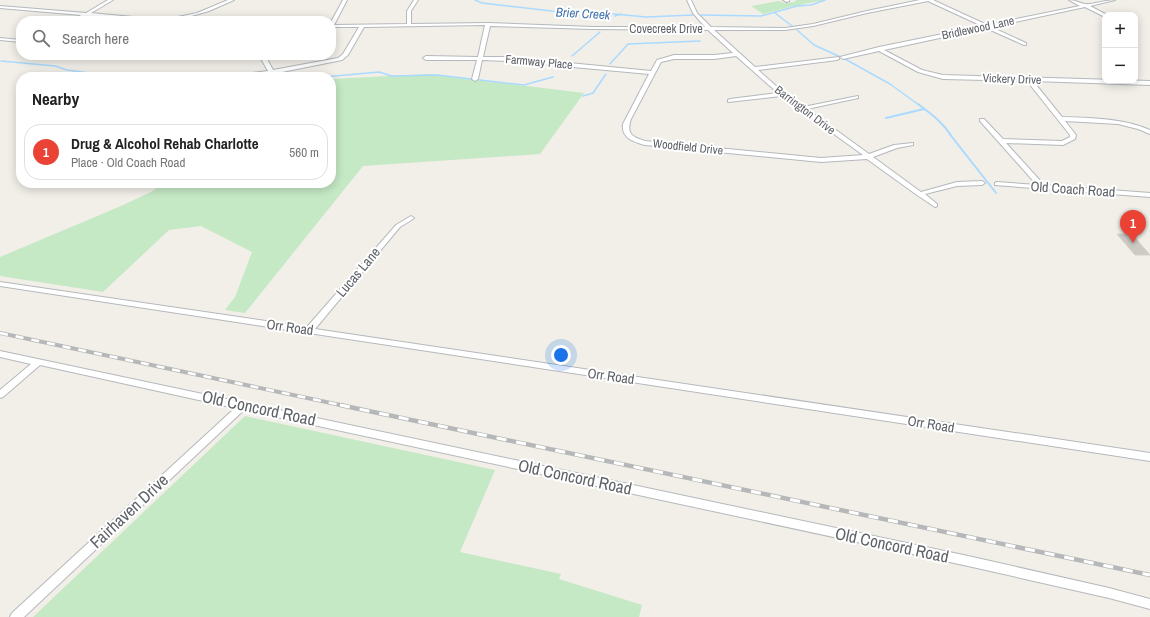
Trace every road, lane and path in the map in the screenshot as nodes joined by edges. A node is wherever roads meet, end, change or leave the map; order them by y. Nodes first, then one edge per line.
1 (111, 0) edge
2 (232, 0) edge
3 (345, 0) edge
4 (416, 0) edge
5 (689, 0) edge
6 (928, 0) edge
7 (1071, 0) edge
8 (1113, 0) edge
9 (1085, 6) junction
10 (0, 7) edge
11 (87, 14) junction
12 (1102, 14) edge
13 (84, 16) edge
14 (115, 16) edge
15 (185, 16) edge
16 (336, 17) edge
17 (488, 24) junction
18 (409, 25) junction
19 (336, 26) edge
20 (362, 26) junction
21 (986, 27) junction
22 (710, 29) junction
23 (0, 39) edge
24 (16, 41) edge
25 (1024, 44) dead end
26 (879, 49) junction
27 (738, 54) junction
28 (843, 57) dead end
29 (426, 58) dead end
30 (480, 58) junction
31 (837, 58) dead end
32 (265, 60) edge
33 (335, 60) edge
34 (336, 60) edge
35 (754, 70) junction
36 (271, 72) joint
37 (652, 73) junction
38 (474, 79) dead end
39 (1029, 80) junction
40 (1102, 81) edge
41 (1138, 82) edge
42 (1150, 83) edge
43 (782, 94) junction
44 (856, 97) dead end
45 (730, 101) dead end
46 (801, 109) junction
47 (1061, 119) junction
48 (982, 120) dead end
49 (1150, 124) edge
50 (1141, 128) junction
51 (1150, 132) edge
52 (1001, 141) junction
53 (911, 144) dead end
54 (868, 157) junction
55 (982, 183) dead end
56 (997, 184) dead end
57 (1042, 187) junction
58 (919, 194) junction
59 (1150, 195) edge
60 (935, 205) dead end
61 (411, 218) dead end
62 (0, 284) edge
63 (309, 330) junction
64 (0, 354) edge
65 (38, 362) junction
66 (0, 395) edge
67 (243, 405) junction
68 (1150, 457) edge
69 (1150, 604) edge
70 (16, 617) edge

1 - 11 street
2 - 15 street
3 - 16 street
4 - 18 street
5 - 22 street, Barrington Drive
6 - 21 street
6 - 22 street, Covecreek Drive
7 - 9 street
8 - 9 street, Bridlewood Lane
9 - 12 street
9 - 21 street, Bridlewood Lane
10 - 11 street
11 - 13 street
11 - 14 street
17 - 18 street, Covecreek Drive
17 - 22 street, Covecreek Drive
17 - 30 street
18 - 20 street, Covecreek Drive
19 - 20 street, Covecreek Drive
20 - 34 street
21 - 25 street
21 - 26 street, Bridlewood Lane
22 - 27 street, Barrington Drive
23 - 24 street
26 - 28 street, Bridlewood Lane
26 - 39 street, Vickery Drive
27 - 35 street, Barrington Drive
27 - 37 street, Woodfield Drive
29 - 30 street, Farmway Place
30 - 37 street, Farmway Place
30 - 38 street
31 - 35 street
32 - 36 street
33 - 36 street
35 - 43 street, Barrington Drive
37 - 54 street, Woodfield Drive
39 - 40 street, Vickery Drive
39 - 47 street
41 - 42 street, Vickery Drive
43 - 45 street
43 - 46 street, Barrington Drive
44 - 46 street
46 - 54 street, Barrington Drive
47 - 50 street
47 - 52 street
48 - 52 street
49 - 50 street
50 - 51 street
52 - 57 street
53 - 54 street, Woodfield Drive
54 - 58 street, Barrington Drive
55 - 58 street
56 - 57 street, Old Coach Road
57 - 59 street, Old Coach Road
58 - 60 street, Barrington Drive
61 - 63 street, Lucas Lane
62 - 63 street, Orr Road
63 - 68 street, Orr Road
64 - 65 street, Old Concord Road
65 - 66 street
65 - 67 street, Old Concord Road
67 - 69 street, Old Concord Road
67 - 70 street, Fairhaven Drive

